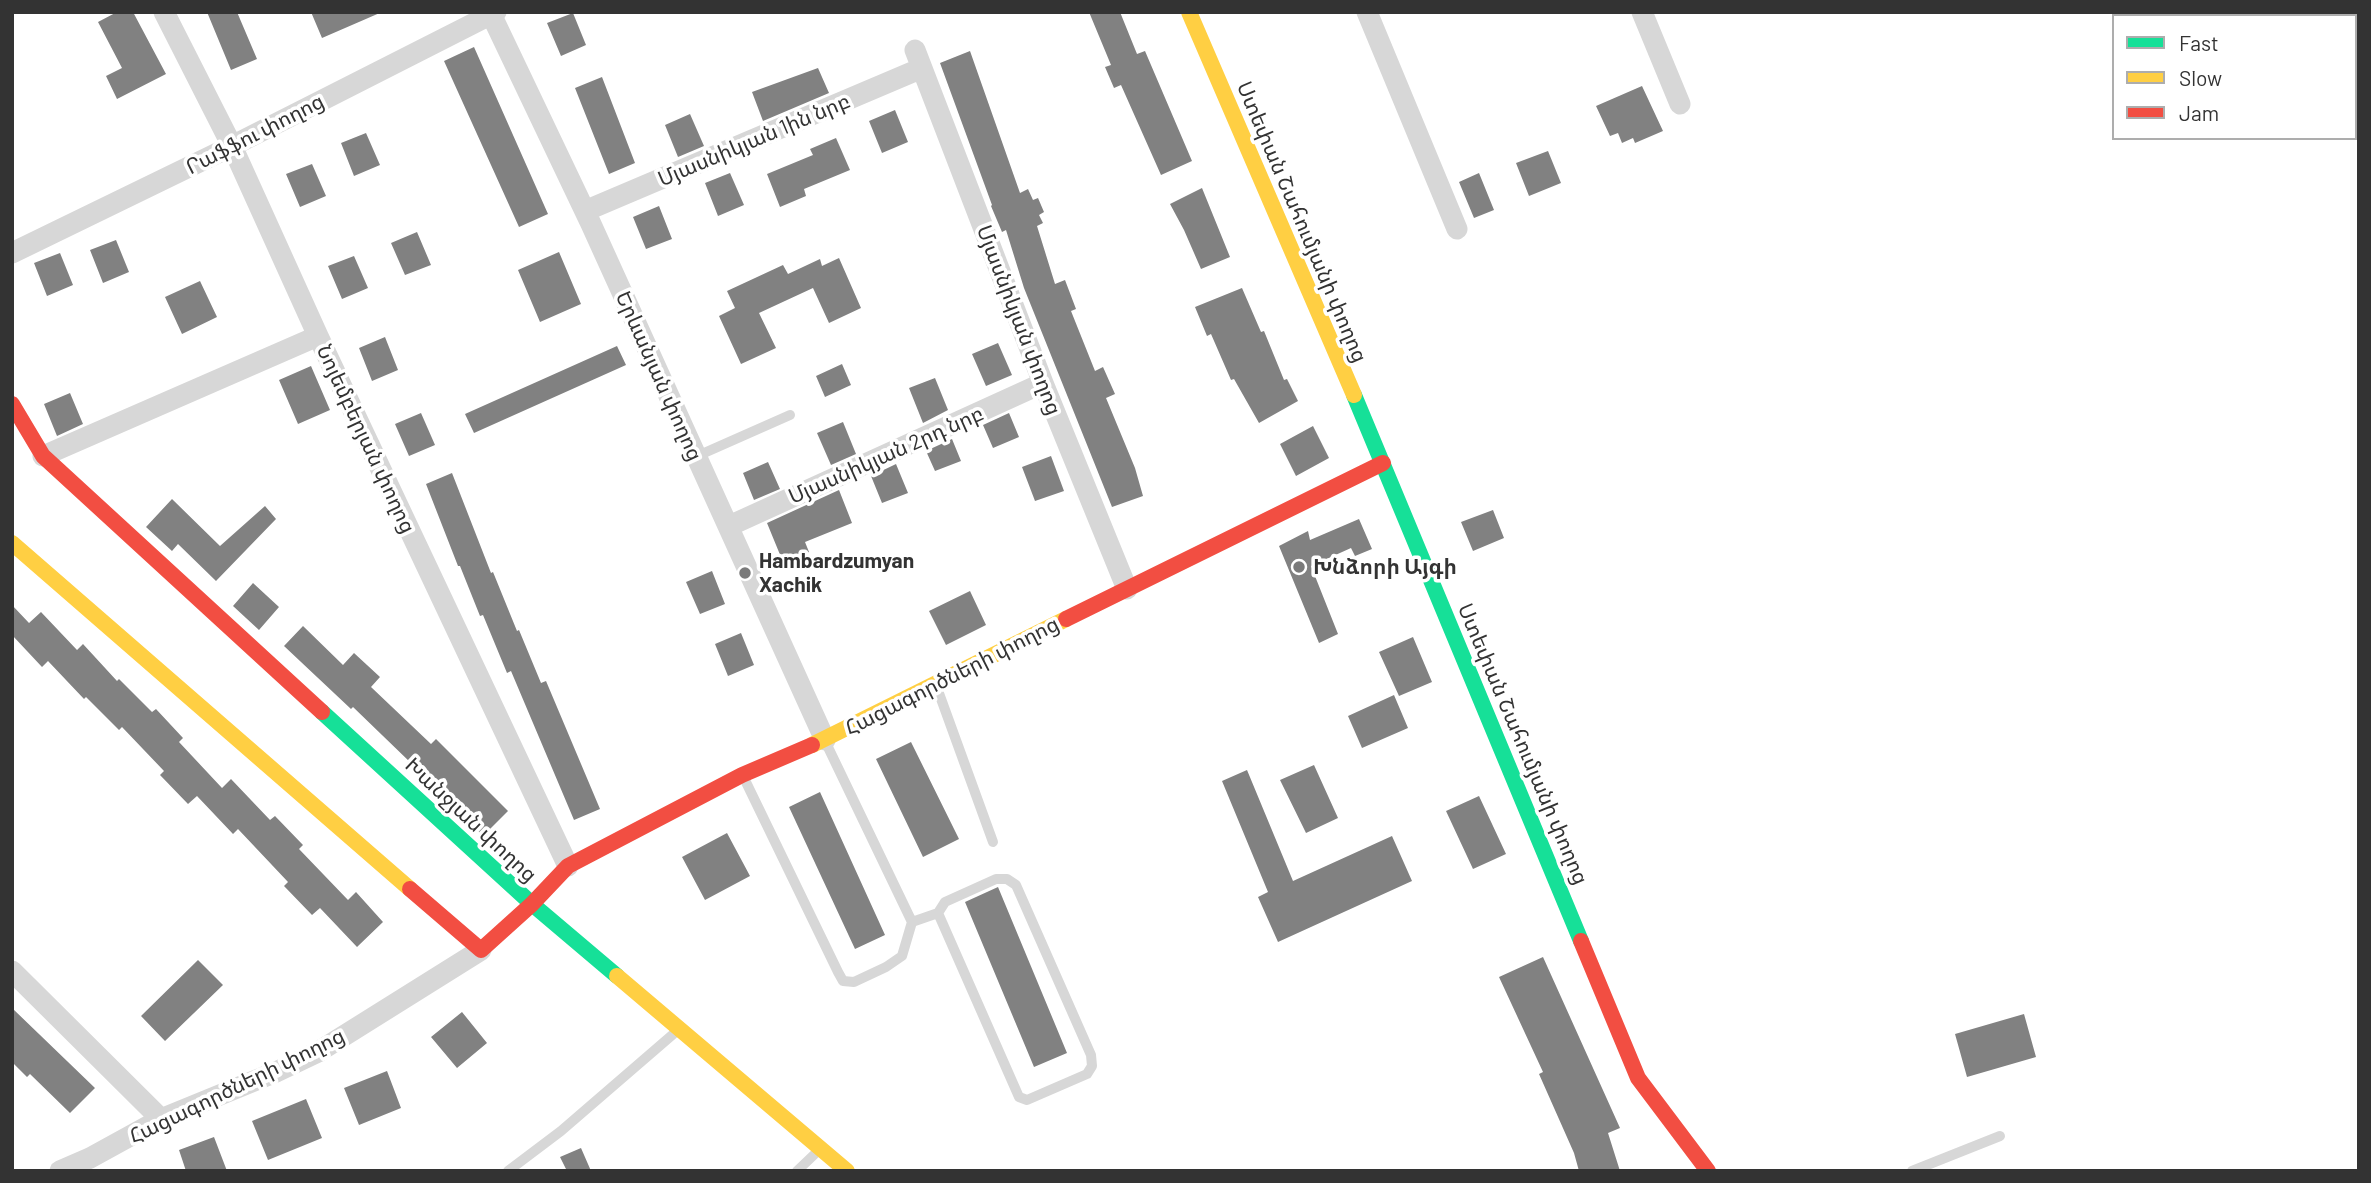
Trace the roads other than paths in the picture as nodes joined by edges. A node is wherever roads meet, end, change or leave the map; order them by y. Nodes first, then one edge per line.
1 (164, 12) edge
2 (1189, 12) edge
3 (1367, 12) edge
4 (1642, 12) edge
5 (492, 13) edge
6 (919, 59) joint
7 (1680, 104) dead end
8 (232, 146) junction
9 (585, 211) junction
10 (1457, 229) dead end
11 (12, 253) edge
12 (318, 336) junction
13 (1043, 383) junction
14 (12, 404) edge
15 (790, 415) dead end
16 (43, 456) junction
17 (695, 457) junction
18 (1383, 463) junction
19 (729, 526) junction
20 (12, 543) edge
21 (1127, 589) junction
22 (935, 683) junction
23 (825, 740) junction
24 (742, 775) junction
25 (993, 842) dead end
26 (568, 866) junction
27 (531, 904) junction
28 (938, 913) junction
29 (912, 922) junction
30 (481, 950) junction
31 (12, 971) edge
32 (680, 1028) junction
33 (162, 1119) junction
34 (2000, 1136) dead end
35 (821, 1148) junction
36 (60, 1171) edge
37 (508, 1171) edge
38 (797, 1171) edge
39 (847, 1171) edge
40 (1708, 1171) edge
41 (1912, 1171) edge

1 - 8 street, Նոյեմբերյան փողոց
2 - 18 street, Ստեփան Շահումյանի փողոց
3 - 10 street
4 - 7 street
5 - 8 street, Րաֆֆու փողոց
5 - 9 street, Երևանյան փողոց
6 - 9 street, Մյասնիկյան 1ին նրբ
6 - 13 street, Մյասնիկյան փողոց
8 - 11 street, Րաֆֆու փողոց
8 - 12 street, Նոյեմբերյան փողոց
9 - 17 street, Երևանյան փողոց
12 - 16 street
12 - 26 street, Նոյեմբերյան փողոց
13 - 19 street, Մյասնիկյան 2րդ նրբ
13 - 21 street, Մյասնիկյան փողոց
14 - 16 street, Խանջյան փողոց
15 - 17 lane
16 - 27 street, Խանջյան փողոց
17 - 19 street, Երևանյան փողոց
18 - 21 street, Հացագործների փողոց
18 - 40 street, Ստեփան Շահումյանի փողոց
19 - 23 street, Երևանյան փողոց
20 - 30 street
21 - 22 street, Հացագործների փողոց
22 - 23 street, Հացագործների փողոց
22 - 25 lane
23 - 24 street, Հացագործների փողոց
23 - 29 lane
24 - 26 street, Հացագործների փողոց
24 - 29 lane
26 - 27 street, Հացագործների փողոց
27 - 30 street, Խանջյան փողոց
27 - 32 street
28 - 28 lane
28 - 29 lane
30 - 33 street, Հացագործների փողոց
31 - 33 street
32 - 35 street
32 - 37 lane
33 - 36 street, Հացագործների փողոց
34 - 41 lane
35 - 38 lane
35 - 39 street

